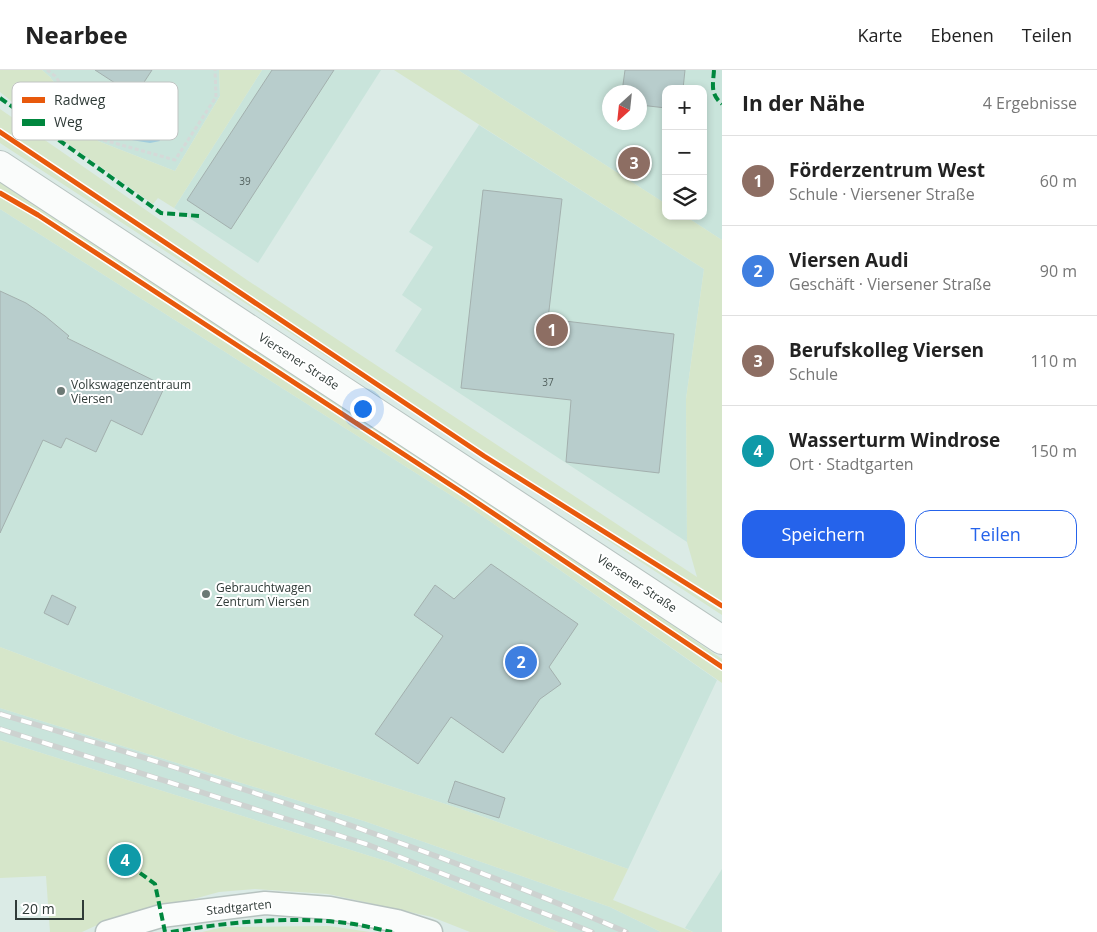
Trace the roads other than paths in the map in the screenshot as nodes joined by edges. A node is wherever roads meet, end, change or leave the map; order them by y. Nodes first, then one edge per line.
1 (0, 165) edge
2 (722, 640) edge
3 (107, 932) edge
4 (431, 932) edge

1 - 2 main road, Viersener Straße
3 - 4 street, Stadtgarten

